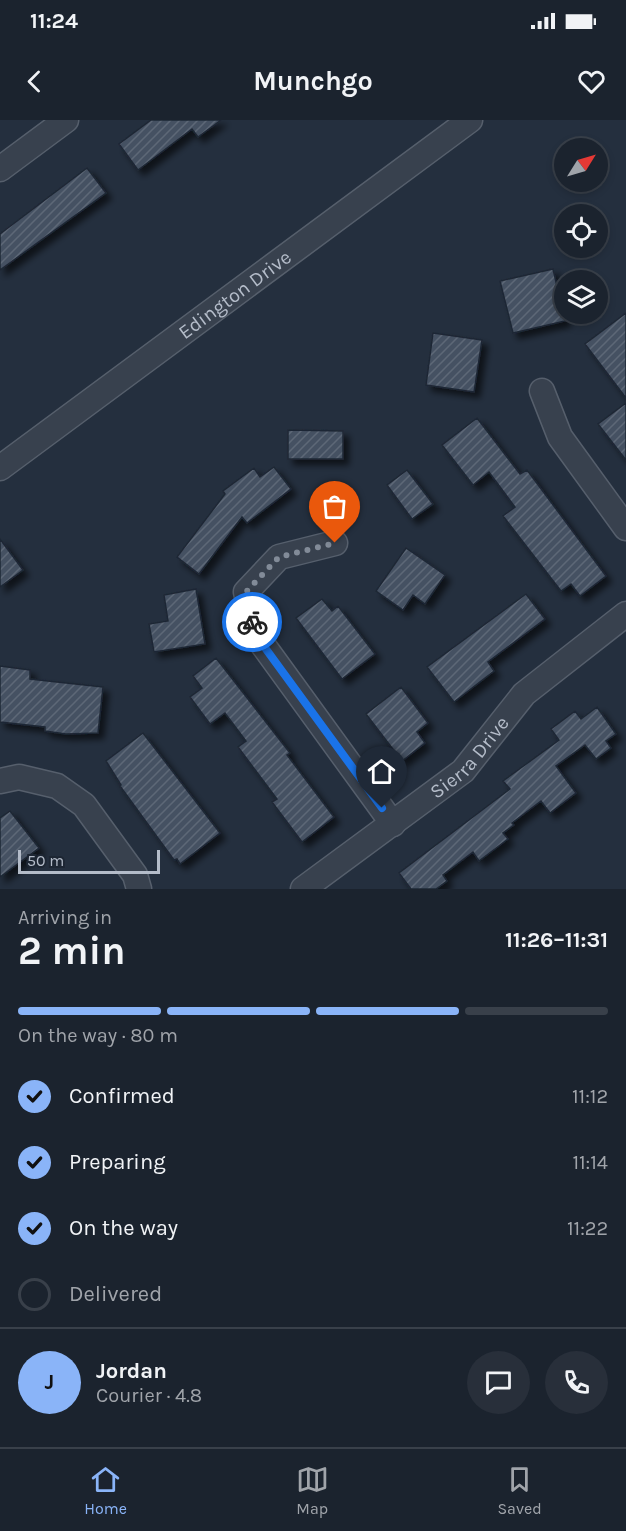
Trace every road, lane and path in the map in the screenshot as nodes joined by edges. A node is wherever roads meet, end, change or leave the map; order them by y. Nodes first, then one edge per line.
1 (66, 120) edge
2 (470, 120) edge
3 (0, 169) edge
4 (542, 391) dead end
5 (0, 468) edge
6 (626, 528) edge
7 (335, 543) dead end
8 (626, 614) edge
9 (0, 781) edge
10 (393, 824) junction
11 (139, 889) edge
12 (303, 889) edge

1 - 3 street
2 - 5 street, Edington Drive
4 - 6 street
7 - 10 street
8 - 10 street, Sierra Drive
9 - 11 street
10 - 12 street, Sierra Drive

